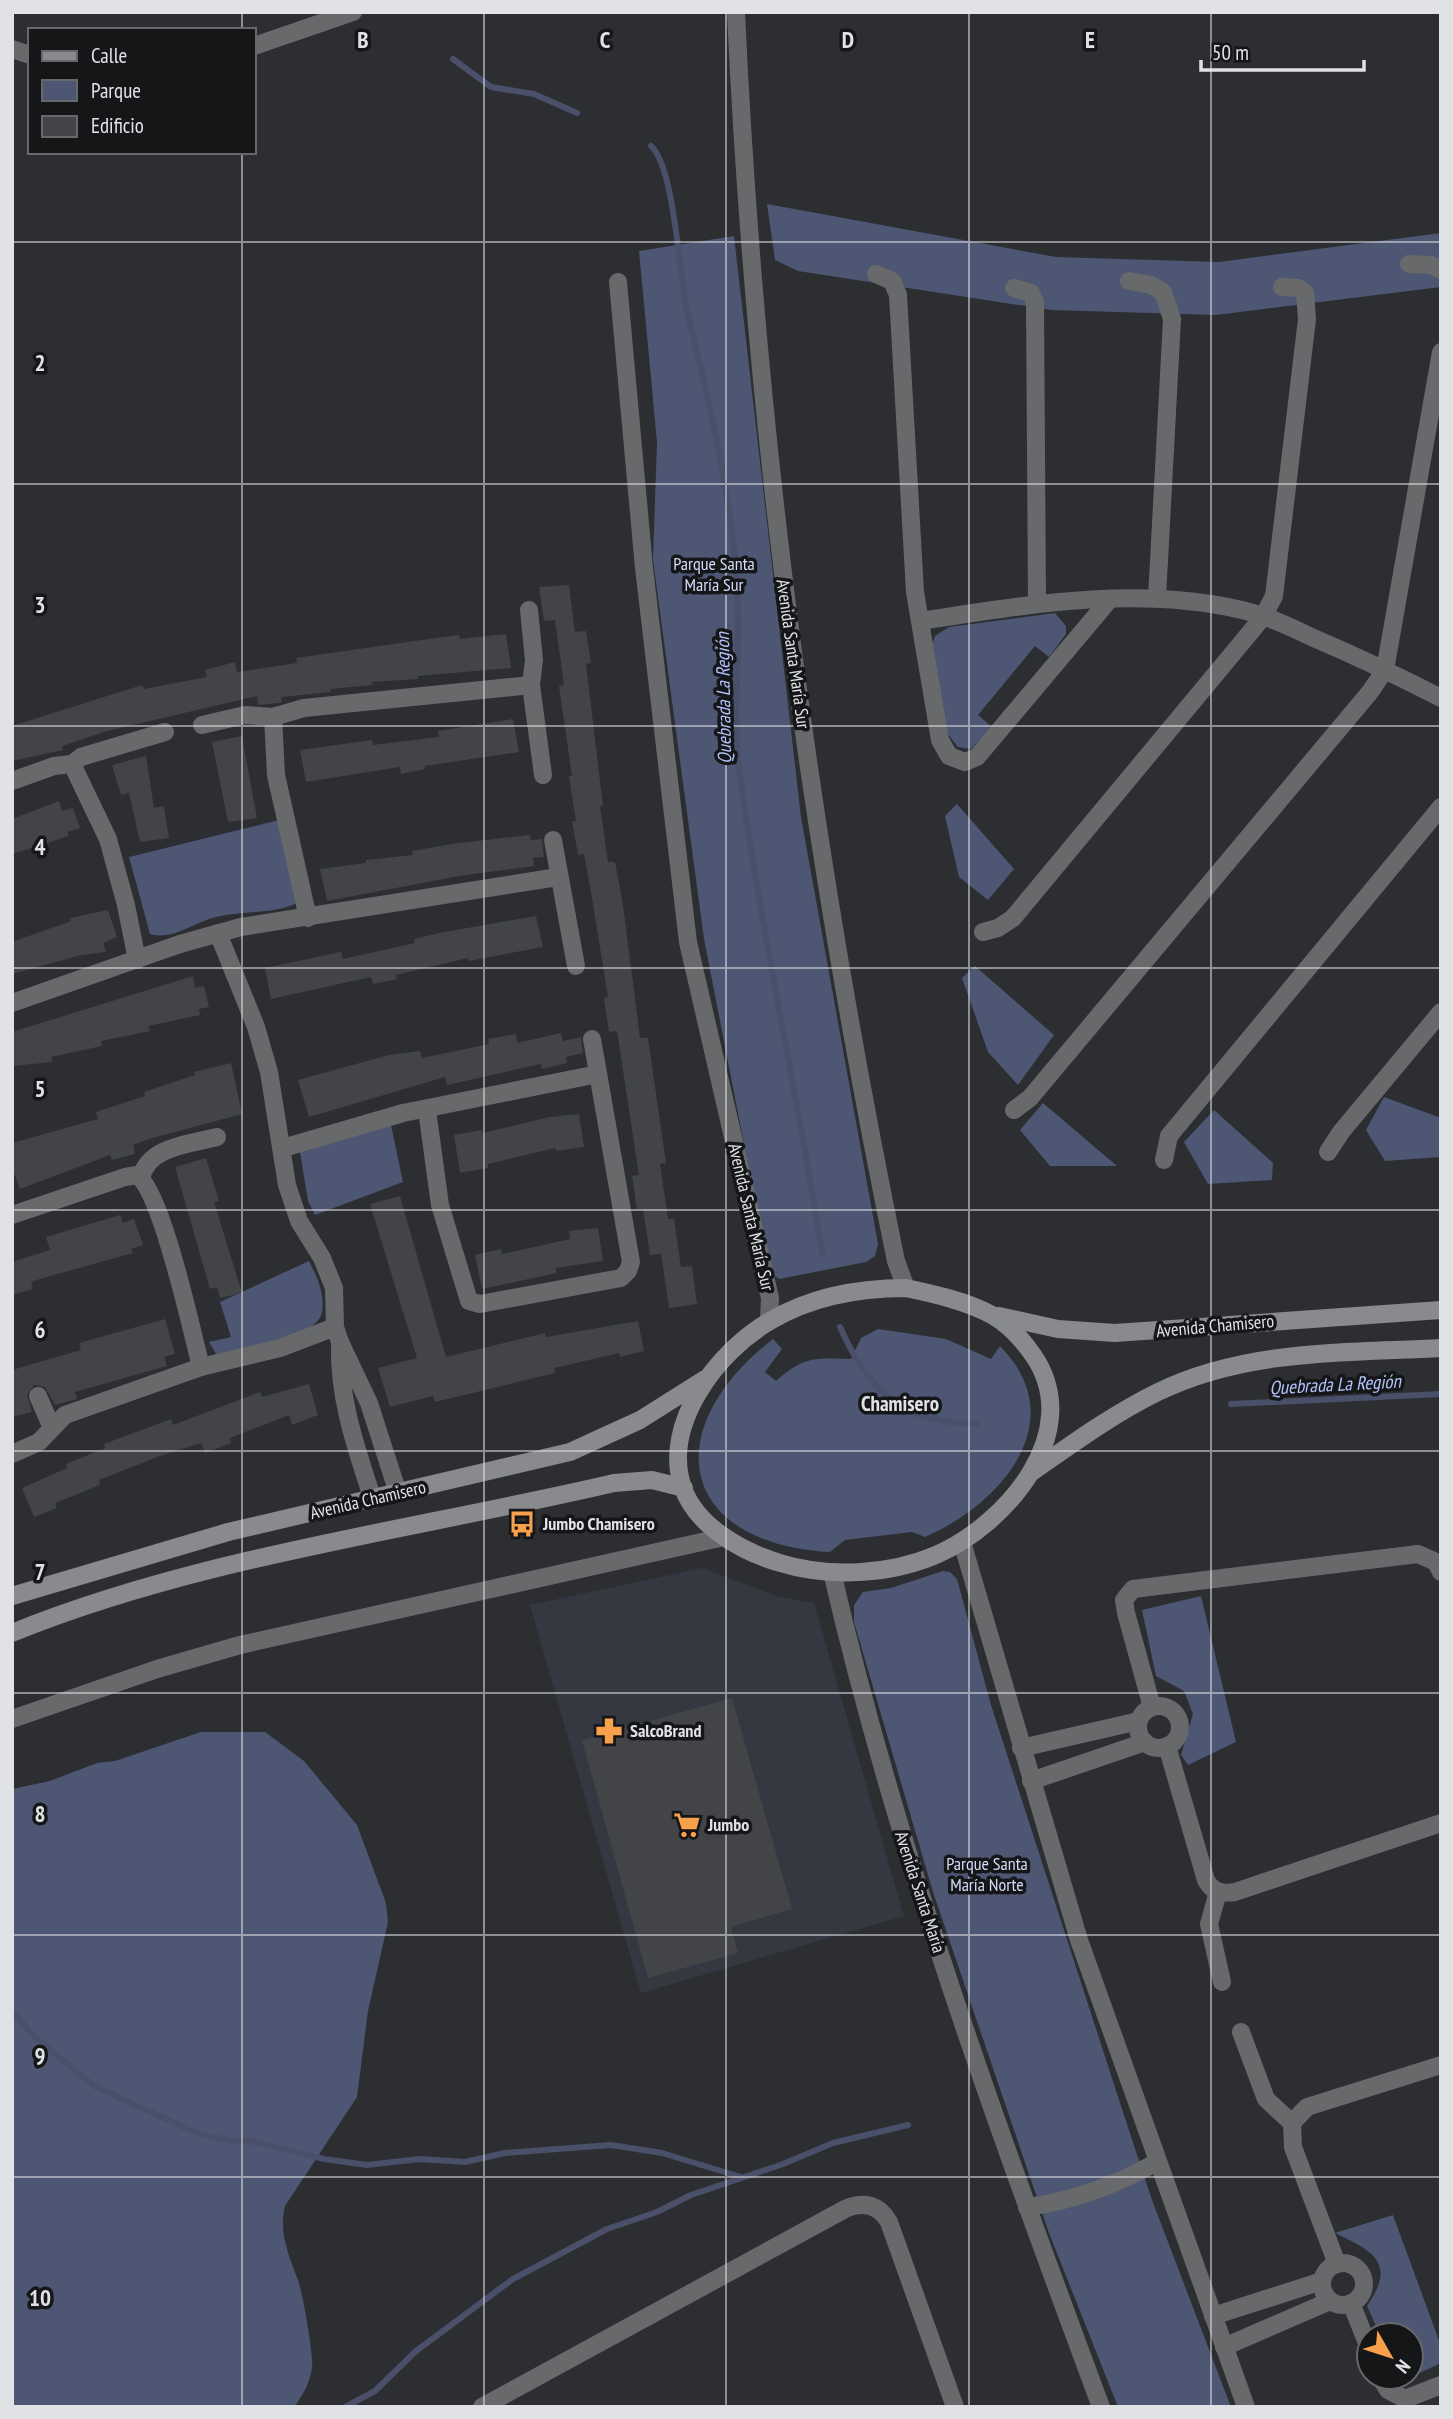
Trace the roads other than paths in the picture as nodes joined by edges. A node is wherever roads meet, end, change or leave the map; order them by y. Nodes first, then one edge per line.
1 (354, 12) edge
2 (736, 12) edge
3 (256, 45) edge
4 (1409, 264) dead end
5 (1441, 270) edge
6 (876, 274) dead end
7 (1129, 281) dead end
8 (618, 282) dead end
9 (1282, 287) dead end
10 (1014, 288) dead end
11 (1441, 352) edge
12 (1157, 598) junction
13 (1110, 599) junction
14 (1037, 603) junction
15 (529, 610) dead end
16 (1263, 617) junction
17 (920, 621) junction
18 (1384, 670) junction
19 (531, 685) junction
20 (1441, 698) edge
21 (273, 717) junction
22 (202, 726) dead end
23 (164, 732) dead end
24 (72, 764) junction
25 (543, 775) dead end
26 (12, 781) edge
27 (1441, 807) edge
28 (553, 840) dead end
29 (558, 877) junction
30 (308, 918) junction
31 (983, 932) dead end
32 (218, 933) junction
33 (137, 960) junction
34 (576, 966) dead end
35 (12, 1003) edge
36 (1441, 1012) edge
37 (592, 1039) dead end
38 (598, 1074) junction
39 (427, 1110) junction
40 (1014, 1110) dead end
41 (217, 1137) dead end
42 (283, 1148) junction
43 (1328, 1152) dead end
44 (1164, 1160) dead end
45 (141, 1178) junction
46 (12, 1215) edge
47 (906, 1288) junction
48 (1441, 1310) edge
49 (991, 1314) junction
50 (769, 1321) junction
51 (338, 1335) junction
52 (1441, 1348) edge
53 (201, 1367) junction
54 (711, 1375) junction
55 (38, 1396) dead end
56 (52, 1428) junction
57 (12, 1454) edge
58 (1029, 1474) junction
59 (684, 1488) junction
60 (398, 1493) junction
61 (373, 1500) junction
62 (724, 1536) junction
63 (962, 1542) junction
64 (1437, 1559) edge
65 (832, 1572) junction
66 (12, 1596) edge
67 (12, 1633) edge
68 (1152, 1707) junction
69 (12, 1719) edge
70 (1139, 1721) junction
71 (1145, 1742) junction
72 (1167, 1746) junction
73 (1021, 1748) junction
74 (1031, 1781) junction
75 (1441, 1823) edge
76 (1218, 1892) junction
77 (1222, 1982) dead end
78 (1241, 2032) dead end
79 (1441, 2066) edge
80 (1292, 2123) junction
81 (1157, 2162) junction
82 (1027, 2207) junction
83 (1337, 2264) junction
84 (1322, 2281) junction
85 (1331, 2301) junction
86 (1351, 2304) junction
87 (1213, 2316) junction
88 (1358, 2321) edge
89 (1224, 2347) junction
90 (1441, 2385) edge
91 (1396, 2402) edge
92 (482, 2407) edge
93 (955, 2407) edge
94 (1101, 2407) edge
95 (1247, 2407) edge

1 - 3 street
2 - 47 street, Avenida Santa María Sur
4 - 5 street
6 - 17 street
7 - 12 street
8 - 50 street, Avenida Santa María Sur
9 - 16 street
10 - 14 street
11 - 18 street
12 - 13 street
12 - 16 street
13 - 14 street
13 - 17 street
14 - 17 street
15 - 19 street
16 - 18 street
16 - 31 street
18 - 20 street
18 - 40 street
19 - 21 street
19 - 25 street
21 - 22 street
21 - 30 street
23 - 24 street
24 - 26 street
24 - 33 street
27 - 44 street
28 - 29 street
29 - 30 street
29 - 34 street
30 - 32 street
32 - 33 street
32 - 42 street
33 - 35 street
36 - 43 street
37 - 38 street
38 - 39 street
38 - 39 street
39 - 42 street
41 - 45 street
42 - 51 street
45 - 46 street
45 - 53 street
47 - 49 street, Avenida Chamisero
47 - 50 street, Avenida Chamisero
48 - 49 street, Avenida Chamisero
49 - 58 street
50 - 54 street, Avenida Chamisero
51 - 53 street
51 - 60 street
51 - 61 street
52 - 58 street, Avenida Chamisero
53 - 56 street
54 - 59 street
54 - 60 street, Avenida Chamisero
55 - 56 street
56 - 57 street
58 - 63 street
59 - 62 street
59 - 67 street, Avenida Chamisero
60 - 61 street, Avenida Chamisero
61 - 66 street, Avenida Chamisero
62 - 65 street
62 - 69 street
63 - 65 street
63 - 73 street
64 - 68 street
65 - 82 street, Avenida Santa María
68 - 70 street
68 - 72 street
70 - 71 street
70 - 73 street
71 - 72 street
71 - 74 street
72 - 76 street
73 - 74 street
74 - 81 street
75 - 76 street
76 - 77 street
78 - 80 street
79 - 80 street
80 - 83 street
81 - 82 street
81 - 87 street
82 - 94 street, Avenida Santa María
83 - 84 street
83 - 86 street
84 - 85 street
84 - 87 street
85 - 86 street
85 - 89 street
86 - 88 street
87 - 89 street
89 - 95 street
90 - 91 street
92 - 93 street

